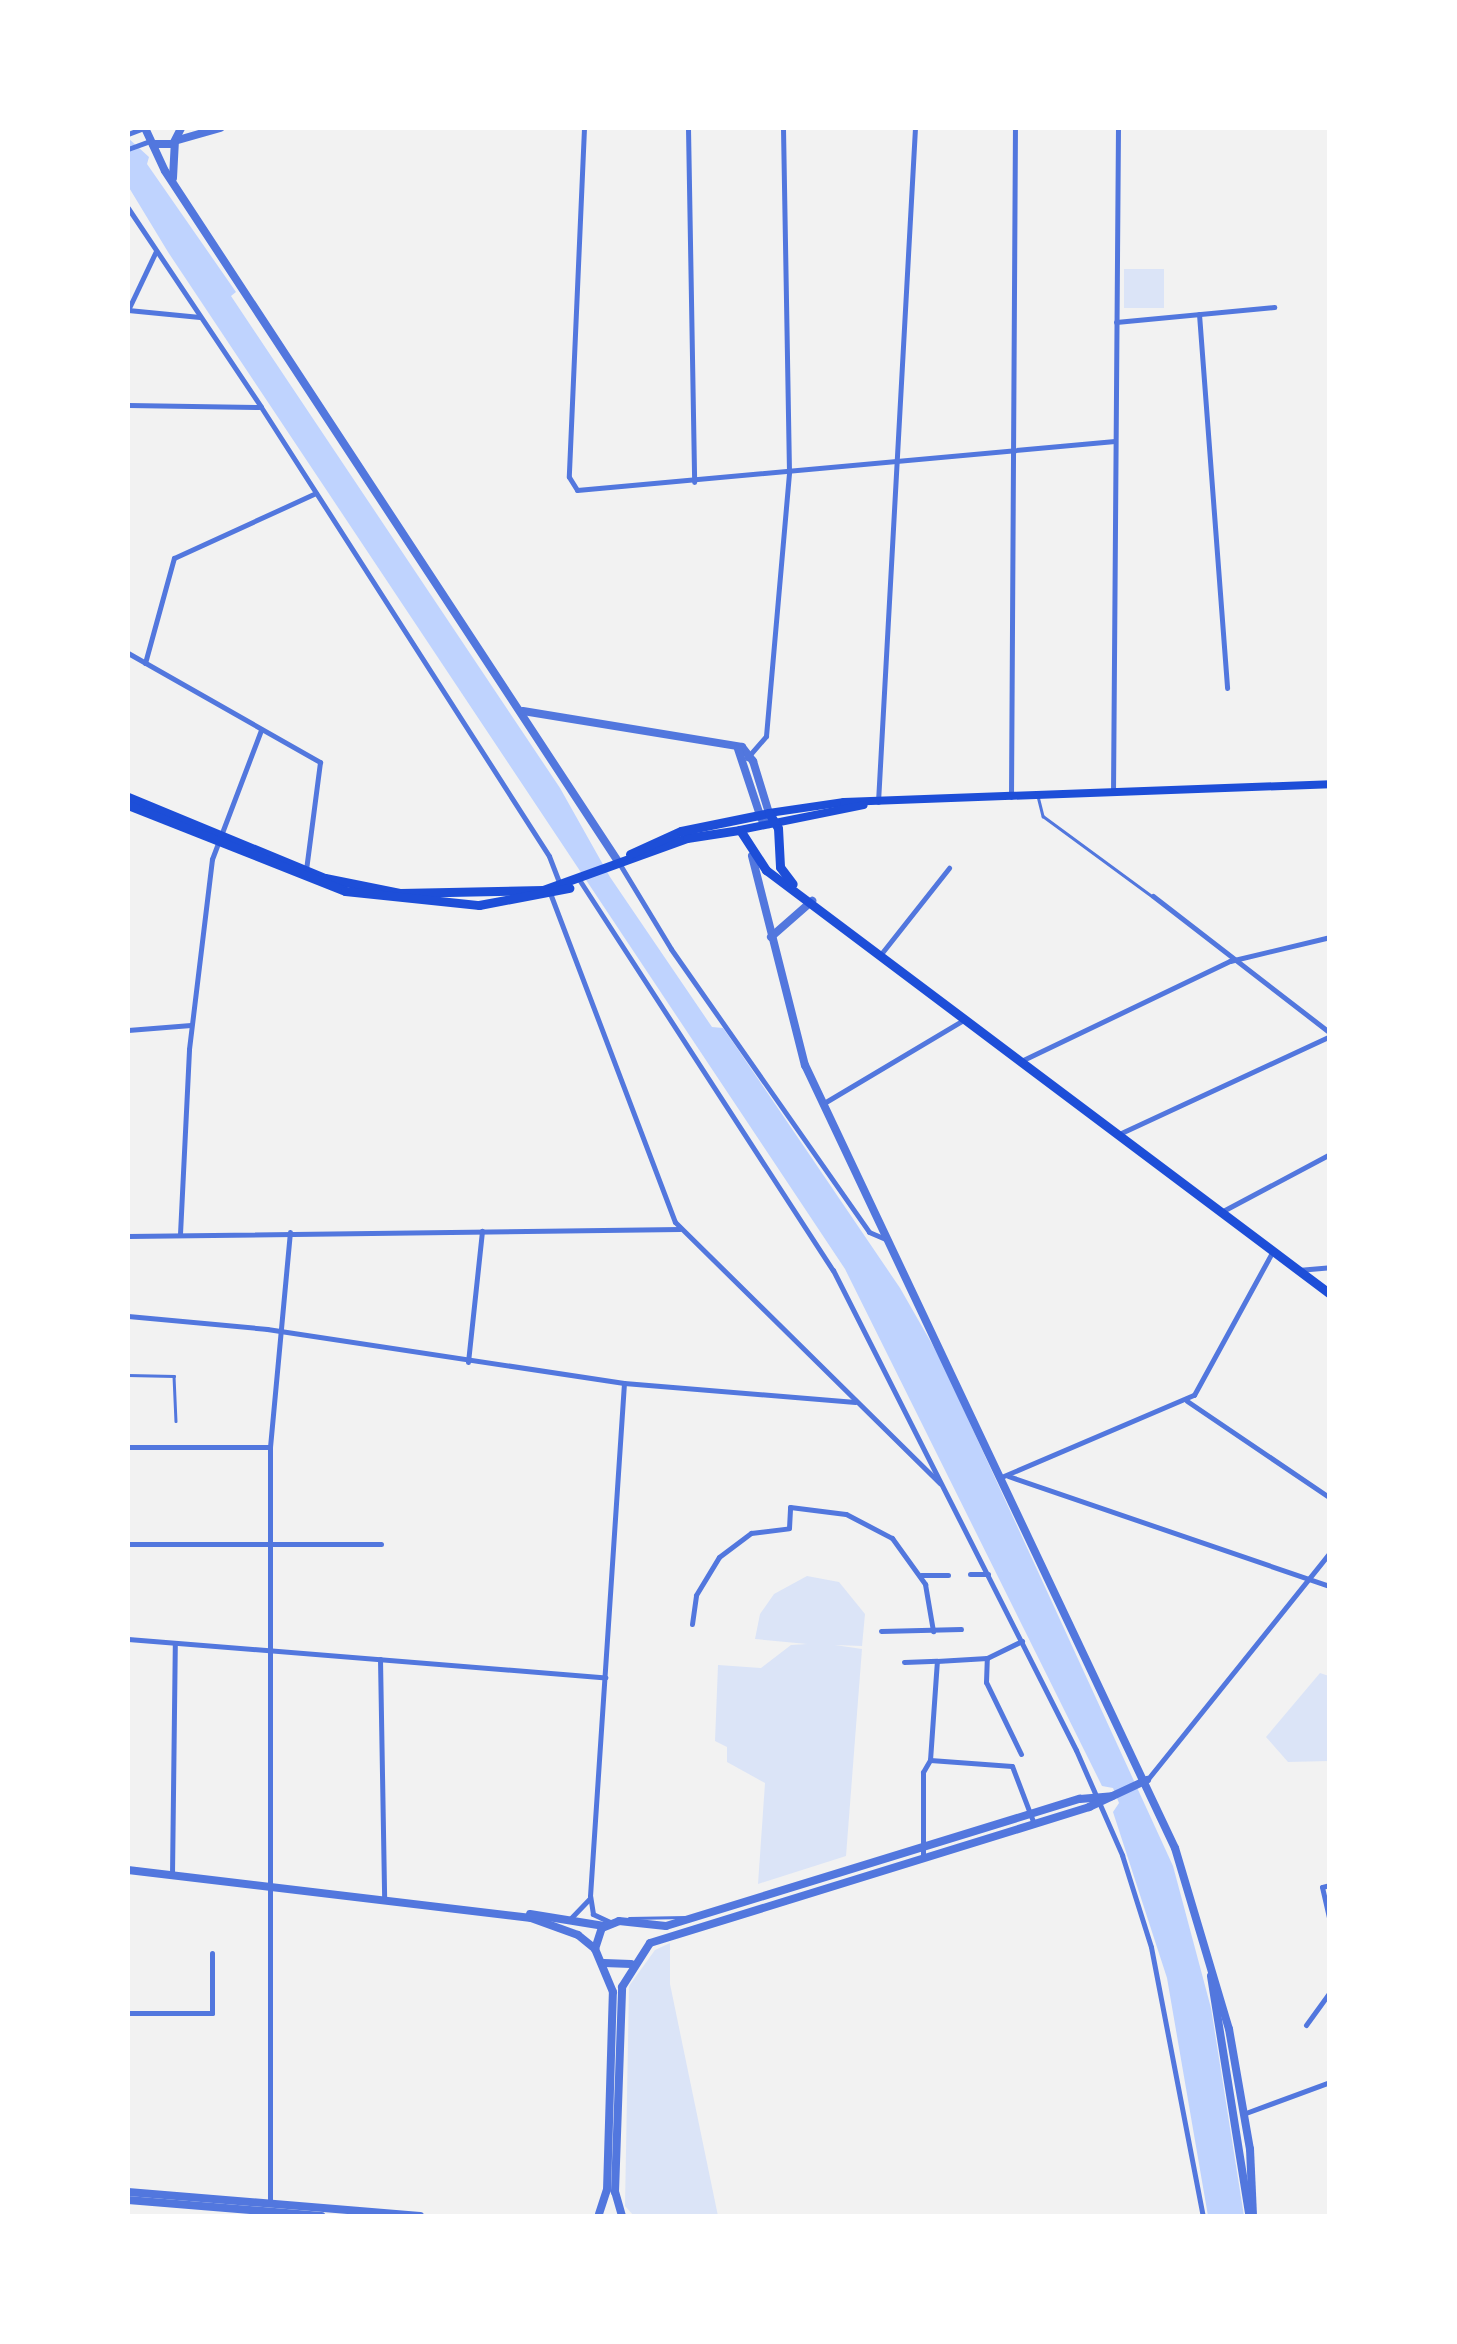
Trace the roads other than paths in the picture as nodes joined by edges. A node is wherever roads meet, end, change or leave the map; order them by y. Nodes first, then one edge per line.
1 (144, 128) edge
2 (181, 128) edge
3 (220, 128) edge
4 (584, 128) edge
5 (688, 128) edge
6 (784, 128) edge
7 (915, 128) edge
8 (1015, 128) edge
9 (1118, 128) edge
10 (128, 134) edge
11 (176, 141) junction
12 (151, 142) junction
13 (131, 147) edge
14 (174, 182) junction
15 (128, 208) edge
16 (128, 220) edge
17 (136, 220) junction
18 (156, 251) junction
19 (1274, 307) dead end
20 (128, 310) edge
21 (1198, 314) junction
22 (203, 318) junction
23 (1116, 322) junction
24 (128, 405) edge
25 (262, 407) junction
26 (1115, 441) junction
27 (1013, 451) junction
28 (897, 462) junction
29 (789, 472) junction
30 (694, 482) junction
31 (316, 493) junction
32 (128, 652) edge
33 (146, 663) junction
34 (1226, 688) dead end
35 (520, 708) junction
36 (261, 730) junction
37 (748, 758) junction
38 (1330, 784) edge
39 (1113, 792) junction
40 (1038, 796) junction
41 (128, 797) edge
42 (1011, 797) junction
43 (878, 802) junction
44 (128, 805) edge
45 (769, 819) junction
46 (753, 828) junction
47 (740, 830) junction
48 (219, 839) junction
49 (752, 856) junction
50 (620, 863) junction
51 (949, 868) dead end
52 (305, 874) junction
53 (580, 881) junction
54 (562, 889) junction
55 (550, 893) junction
56 (1153, 896) joint
57 (808, 899) junction
58 (772, 937) junction
59 (1330, 937) edge
60 (881, 954) junction
61 (1234, 960) junction
62 (966, 1019) junction
63 (191, 1025) junction
64 (128, 1030) edge
65 (1330, 1035) edge
66 (1021, 1061) junction
67 (824, 1102) junction
68 (1119, 1134) junction
69 (1330, 1154) edge
70 (1221, 1212) junction
71 (680, 1230) junction
72 (482, 1231) junction
73 (290, 1232) junction
74 (180, 1234) junction
75 (128, 1236) edge
76 (892, 1240) junction
77 (1273, 1251) junction
78 (1330, 1267) edge
79 (1298, 1270) junction
80 (1330, 1294) edge
81 (128, 1316) edge
82 (280, 1332) junction
83 (468, 1362) junction
84 (128, 1375) edge
85 (624, 1383) junction
86 (1186, 1401) junction
87 (858, 1402) junction
88 (176, 1421) dead end
89 (176, 1438) dead end
90 (128, 1447) edge
91 (177, 1447) junction
92 (270, 1447) junction
93 (1002, 1476) junction
94 (946, 1489) junction
95 (1330, 1498) edge
96 (128, 1544) edge
97 (270, 1544) junction
98 (381, 1544) dead end
99 (1330, 1552) edge
100 (970, 1574) dead end
101 (988, 1574) junction
102 (921, 1575) junction
103 (948, 1575) dead end
104 (1307, 1578) junction
105 (1330, 1586) edge
106 (692, 1624) dead end
107 (961, 1630) dead end
108 (932, 1631) junction
109 (881, 1632) dead end
110 (128, 1639) edge
111 (1022, 1641) junction
112 (175, 1643) junction
113 (271, 1651) junction
114 (988, 1658) junction
115 (380, 1659) junction
116 (938, 1660) junction
117 (904, 1662) dead end
118 (605, 1677) junction
119 (1021, 1754) dead end
120 (930, 1760) junction
121 (1147, 1780) junction
122 (1097, 1800) junction
123 (1032, 1819) junction
124 (921, 1852) junction
125 (128, 1870) edge
126 (172, 1875) junction
127 (1330, 1885) edge
128 (272, 1886) junction
129 (590, 1896) junction
130 (384, 1900) junction
131 (494, 1912) junction
132 (564, 1920) junction
133 (1330, 1922) edge
134 (626, 1923) junction
135 (608, 1924) junction
136 (1202, 1932) junction
137 (596, 1949) junction
138 (212, 1953) dead end
139 (640, 1953) junction
140 (604, 1963) junction
141 (632, 1964) junction
142 (1330, 1992) edge
143 (128, 2013) edge
144 (1306, 2025) dead end
145 (1330, 2082) edge
146 (1244, 2114) junction
147 (1234, 2116) junction
148 (128, 2192) edge
149 (128, 2200) edge
150 (269, 2208) junction
151 (321, 2216) edge
152 (420, 2216) edge
153 (598, 2216) edge
154 (622, 2216) edge
155 (1203, 2216) edge
156 (1251, 2216) edge

1 - 10 street
1 - 12 street
2 - 11 street
3 - 11 street
4 - 30 street
5 - 30 street
6 - 29 street
7 - 28 street
8 - 27 street
9 - 23 street
11 - 12 street
11 - 14 street
12 - 13 street
12 - 14 street
14 - 35 street
15 - 17 street
16 - 17 street
17 - 18 street
18 - 20 street
18 - 22 street
19 - 21 street
20 - 22 street
21 - 23 street
21 - 34 street
22 - 25 street
23 - 26 street
24 - 25 street
25 - 31 street
26 - 27 street
26 - 39 street
27 - 28 street
27 - 42 street
28 - 29 street
28 - 43 street
29 - 30 street
29 - 37 street
31 - 33 street
31 - 54 street
32 - 33 street
33 - 36 street
35 - 37 street
35 - 50 street
36 - 48 street
36 - 52 street
37 - 45 street
38 - 39 main road
39 - 40 main road
40 - 42 main road
40 - 56 lane
41 - 48 main road
42 - 43 main road
43 - 45 main road
44 - 48 main road
45 - 46 street
45 - 50 main road
45 - 57 main road
46 - 47 main road
46 - 49 street
47 - 49 main road
47 - 50 main road
48 - 52 main road
48 - 63 street
49 - 57 main road
49 - 58 street
50 - 53 main road
50 - 76 street
51 - 60 street
52 - 55 main road
53 - 54 main road
53 - 94 street
54 - 55 main road
55 - 71 street
56 - 61 street
57 - 58 street
57 - 60 main road
58 - 67 street
59 - 61 street
60 - 62 main road
61 - 65 street
61 - 66 street
62 - 66 main road
62 - 67 street
63 - 64 street
63 - 74 street
65 - 68 street
66 - 68 main road
67 - 76 street
68 - 70 main road
69 - 70 street
70 - 77 main road
71 - 72 street
71 - 87 street
72 - 73 street
72 - 83 street
73 - 74 street
73 - 82 street
74 - 75 street
76 - 93 street
77 - 79 main road
77 - 86 street
78 - 79 street
79 - 80 main road
81 - 82 street
82 - 83 street
82 - 92 street
83 - 85 street
84 - 88 lane
85 - 87 street
85 - 118 street
86 - 93 street
86 - 95 street
87 - 94 street
89 - 91 lane
90 - 91 street
91 - 92 street
92 - 97 street
93 - 104 street
93 - 121 street
94 - 101 street
96 - 97 street
97 - 98 street
97 - 113 street
99 - 104 street
100 - 101 street
101 - 111 street
102 - 103 street
102 - 106 street
102 - 108 street
104 - 105 street
104 - 121 street
107 - 108 street
108 - 109 street
110 - 112 street
111 - 114 street
111 - 122 street
112 - 113 street
112 - 126 street
113 - 115 street
113 - 128 street
114 - 116 street
114 - 119 street
115 - 118 street
115 - 130 street
116 - 117 street
116 - 120 street
118 - 129 street
120 - 123 street
120 - 124 street
121 - 122 street
121 - 136 street
122 - 123 street
122 - 155 street
123 - 124 street
124 - 134 street
124 - 139 street
125 - 126 street
126 - 128 street
127 - 133 street
128 - 130 street
128 - 150 street
129 - 132 street
129 - 135 street
130 - 131 street
131 - 132 street
131 - 137 street
132 - 135 street
134 - 135 street
134 - 139 street
135 - 137 street
136 - 146 street
136 - 147 street
137 - 140 street
138 - 143 street
139 - 141 street
140 - 141 street
140 - 153 street
141 - 154 street
142 - 144 street
145 - 146 street
146 - 147 street
146 - 156 street
147 - 156 street
148 - 150 street
149 - 150 street
150 - 151 street
150 - 152 street
153 - 154 street

